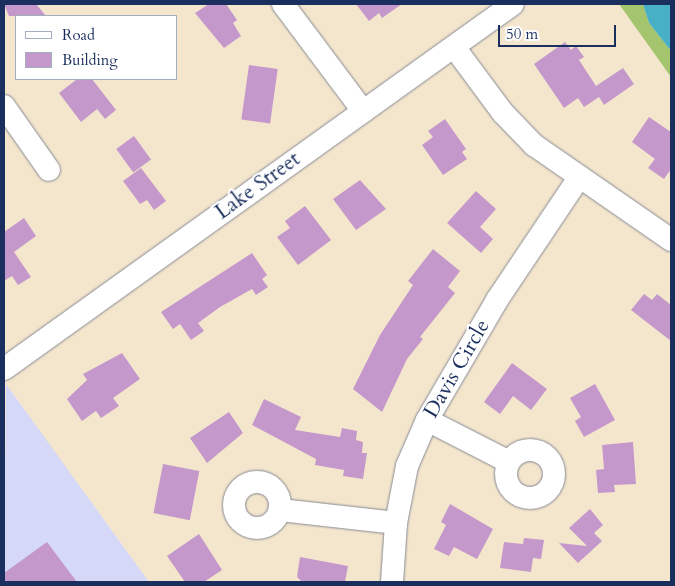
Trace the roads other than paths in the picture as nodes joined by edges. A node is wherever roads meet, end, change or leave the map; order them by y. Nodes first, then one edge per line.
1 (283, 4) edge
2 (513, 4) edge
3 (454, 46) junction
4 (4, 106) edge
5 (363, 111) junction
6 (49, 170) dead end
7 (578, 179) junction
8 (671, 240) edge
9 (4, 369) edge
10 (427, 420) junction
11 (509, 462) dead end
12 (280, 510) dead end
13 (396, 523) junction
14 (392, 582) edge

1 - 5 street
2 - 3 street, Lake Street
3 - 5 street, Lake Street
3 - 7 street
4 - 6 street
5 - 9 street, Lake Street
7 - 8 street
7 - 10 street, Davis Circle
10 - 11 street
10 - 13 street, Davis Circle
12 - 13 street
13 - 14 street, Davis Circle

